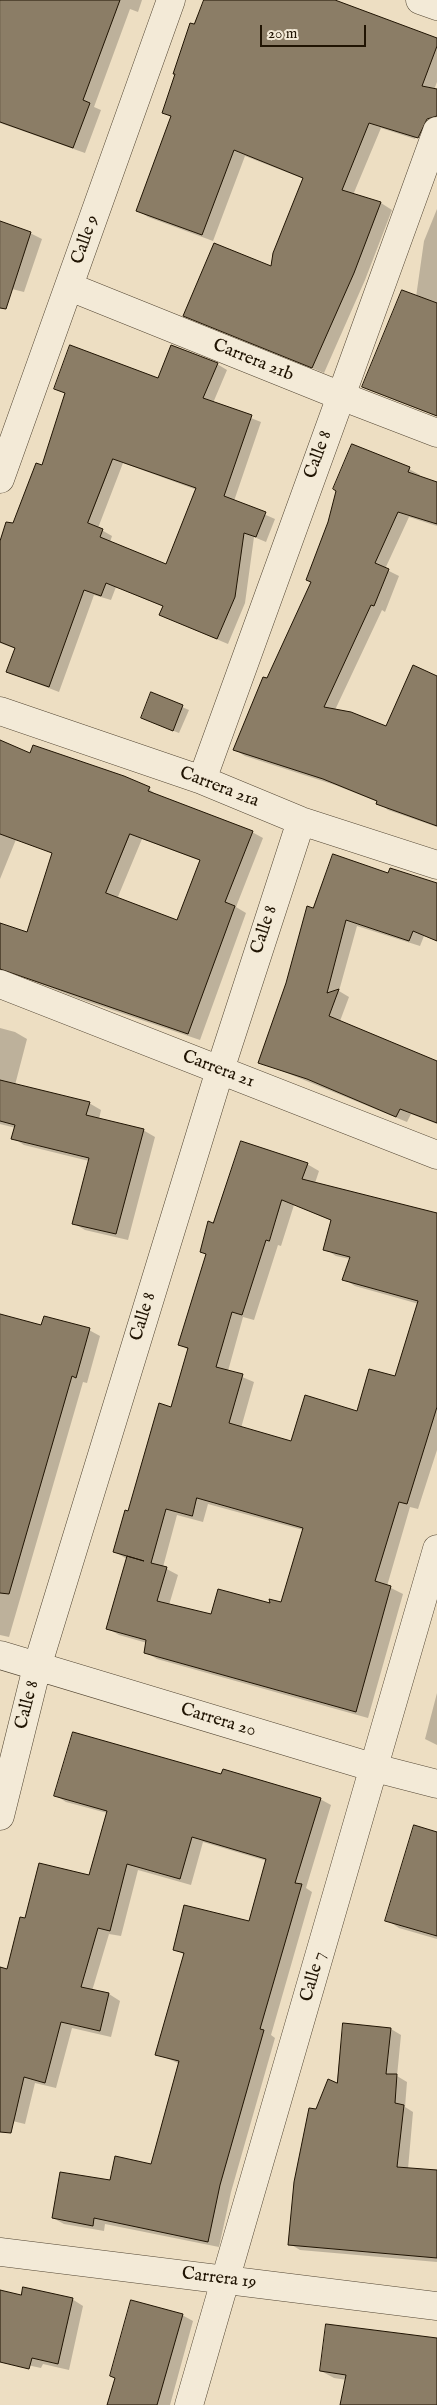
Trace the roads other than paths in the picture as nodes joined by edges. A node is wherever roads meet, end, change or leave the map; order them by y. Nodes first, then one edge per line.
1 (171, 0) edge
2 (420, 0) edge
3 (437, 6) edge
4 (437, 130) edge
5 (70, 287) junction
6 (341, 396) junction
7 (437, 433) edge
8 (0, 479) edge
9 (0, 711) edge
10 (202, 780) junction
11 (301, 821) junction
12 (437, 865) edge
13 (0, 984) edge
14 (220, 1070) junction
15 (437, 1155) edge
16 (437, 1549) edge
17 (0, 1655) edge
18 (37, 1667) junction
19 (375, 1768) junction
20 (437, 1784) edge
21 (0, 1816) edge
22 (0, 2252) edge
23 (225, 2280) junction
24 (437, 2306) edge
25 (189, 2405) edge

1 - 5 street, Calle 9
2 - 3 street
4 - 6 street, Calle 8
5 - 6 street, Carrera 21b
5 - 8 street, Calle 9
6 - 7 street, Carrera 21b
6 - 10 street, Calle 8
9 - 10 street, Carrera 21a
10 - 11 street, Carrera 21a
11 - 12 street, Carrera 21a
11 - 14 street, Calle 8
13 - 14 street, Carrera 21
14 - 15 street, Carrera 21
14 - 18 street, Calle 8
16 - 19 street, Calle 7
17 - 18 street, Carrera 20
18 - 19 street, Carrera 20
18 - 21 street, Calle 8
19 - 20 street, Carrera 20
19 - 23 street, Calle 7
22 - 23 street, Carrera 19
23 - 24 street, Carrera 19
23 - 25 street, Calle 7

